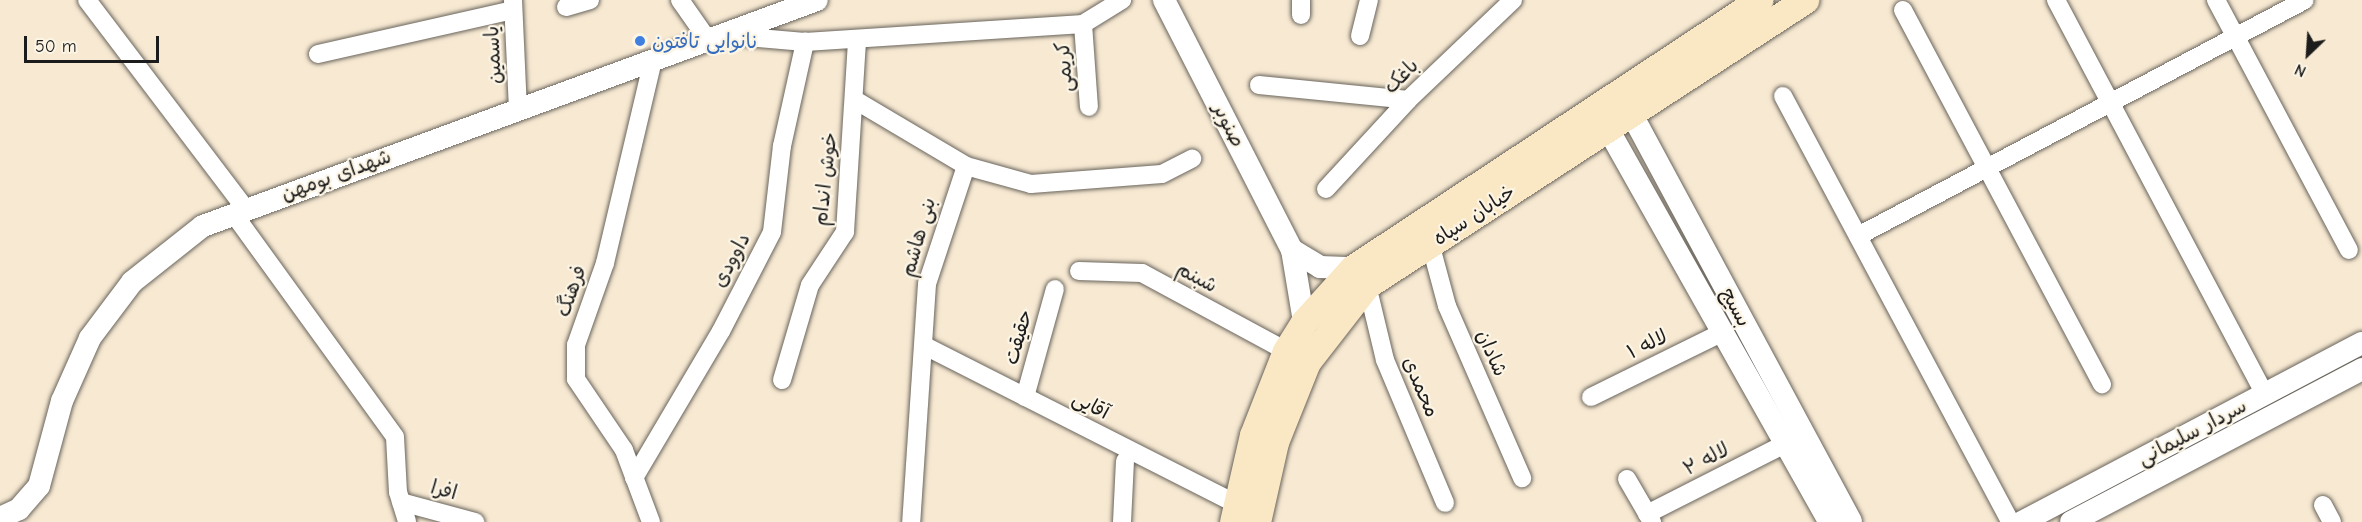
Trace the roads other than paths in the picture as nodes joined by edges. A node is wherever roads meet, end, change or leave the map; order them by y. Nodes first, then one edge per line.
1 (87, 0) edge
2 (590, 0) edge
3 (680, 0) edge
4 (818, 0) edge
5 (1122, 0) edge
6 (1164, 0) edge
7 (1370, 0) edge
8 (1513, 0) edge
9 (1760, 0) edge
10 (1805, 0) edge
11 (2056, 0) edge
12 (2217, 0) edge
13 (2305, 0) edge
14 (513, 5) edge
15 (787, 5) edge
16 (566, 7) dead end
17 (1903, 10) dead end
18 (1083, 24) junction
19 (1360, 36) dead end
20 (715, 37) junction
21 (2236, 37) junction
22 (858, 40) junction
23 (805, 42) junction
24 (318, 54) dead end
25 (653, 60) junction
26 (1259, 85) dead end
27 (1784, 96) dead end
28 (855, 100) junction
29 (1408, 100) junction
30 (2110, 103) junction
31 (1626, 104) junction
32 (1089, 107) dead end
33 (518, 109) junction
34 (1603, 119) junction
35 (1192, 159) dead end
36 (966, 166) junction
37 (1987, 168) junction
38 (1326, 189) dead end
39 (239, 211) junction
40 (1858, 236) junction
41 (1430, 243) junction
42 (1292, 250) junction
43 (2349, 250) dead end
44 (1079, 271) dead end
45 (1360, 276) junction
46 (1055, 289) dead end
47 (1304, 322) junction
48 (1723, 332) junction
49 (2362, 343) edge
50 (926, 346) junction
51 (1286, 351) junction
52 (2362, 369) edge
53 (782, 380) dead end
54 (2102, 384) dead end
55 (2265, 394) junction
56 (1025, 396) junction
57 (1591, 397) dead end
58 (1785, 444) junction
59 (1125, 461) dead end
60 (634, 478) junction
61 (1522, 478) dead end
62 (1627, 479) dead end
63 (401, 502) junction
64 (1445, 503) dead end
65 (2323, 505) dead end
66 (1235, 513) edge
67 (0, 518) edge
68 (1650, 518) edge
69 (407, 522) edge
70 (475, 522) edge
71 (651, 522) edge
72 (911, 522) edge
73 (1122, 522) edge
74 (1257, 522) edge
75 (1829, 522) edge
76 (1851, 522) edge
77 (2010, 522) edge
78 (2022, 522) edge
79 (2071, 522) edge
80 (2332, 522) edge

1 - 39 street
2 - 16 street
3 - 20 street
4 - 15 street, شهدای بومهن
5 - 18 street
6 - 42 street, صنوبر
7 - 19 street
8 - 29 street, باغک
9 - 31 main road, خیابان سپاه
10 - 31 main road, خیابان سپاه
11 - 30 street
12 - 21 street
13 - 21 street
14 - 24 street
14 - 33 street, یاسمین
15 - 20 street, شهدای بومهن
17 - 37 street
18 - 22 street
18 - 32 street, کریمی
20 - 23 street
20 - 25 street, شهدای بومهن
21 - 30 street
21 - 43 street
22 - 23 street
22 - 28 street, خوش اندام
23 - 60 street, داوودی
25 - 33 street, شهدای بومهن
25 - 60 street, فرهنگ
26 - 29 street
27 - 40 street
28 - 36 street
28 - 53 street, خوش اندام
29 - 38 street, باغک
30 - 37 street
30 - 55 street
31 - 34 main road, خیابان سپاه
31 - 76 street, بسیج
33 - 39 street, شهدای بومهن
34 - 41 main road, خیابان سپاه
34 - 45 main road, خیابان سپاه
34 - 48 street, بسیج
35 - 36 street
36 - 50 street, بنی هاشم
37 - 40 street
37 - 54 street
39 - 63 street
39 - 67 street, شهدای بومهن
40 - 77 street
41 - 45 main road, خیابان سپاه
41 - 61 street, شادان
42 - 45 street
42 - 47 street, صنوبر
44 - 51 street, شبنم
45 - 47 main road, خیابان سپاه
45 - 64 street, محمدی
45 - 74 main road, خیابان سپاه
46 - 56 street, حقیقت
47 - 51 main road, خیابان سپاه
48 - 57 street, لاله ۱
48 - 58 street, بسیج
49 - 55 street, سردار سلیمانی
50 - 56 street, آقایی
50 - 72 street, بنی هاشم
51 - 66 main road, خیابان سپاه
52 - 79 street, سردار سلیمانی
55 - 78 street, سردار سلیمانی
56 - 66 street, آقایی
58 - 68 street, لاله ۲
58 - 75 street, بسیج
59 - 73 street
60 - 71 street, فرهنگ
62 - 68 street, لاله ۲
63 - 69 street
63 - 70 street, افرا
65 - 80 street

